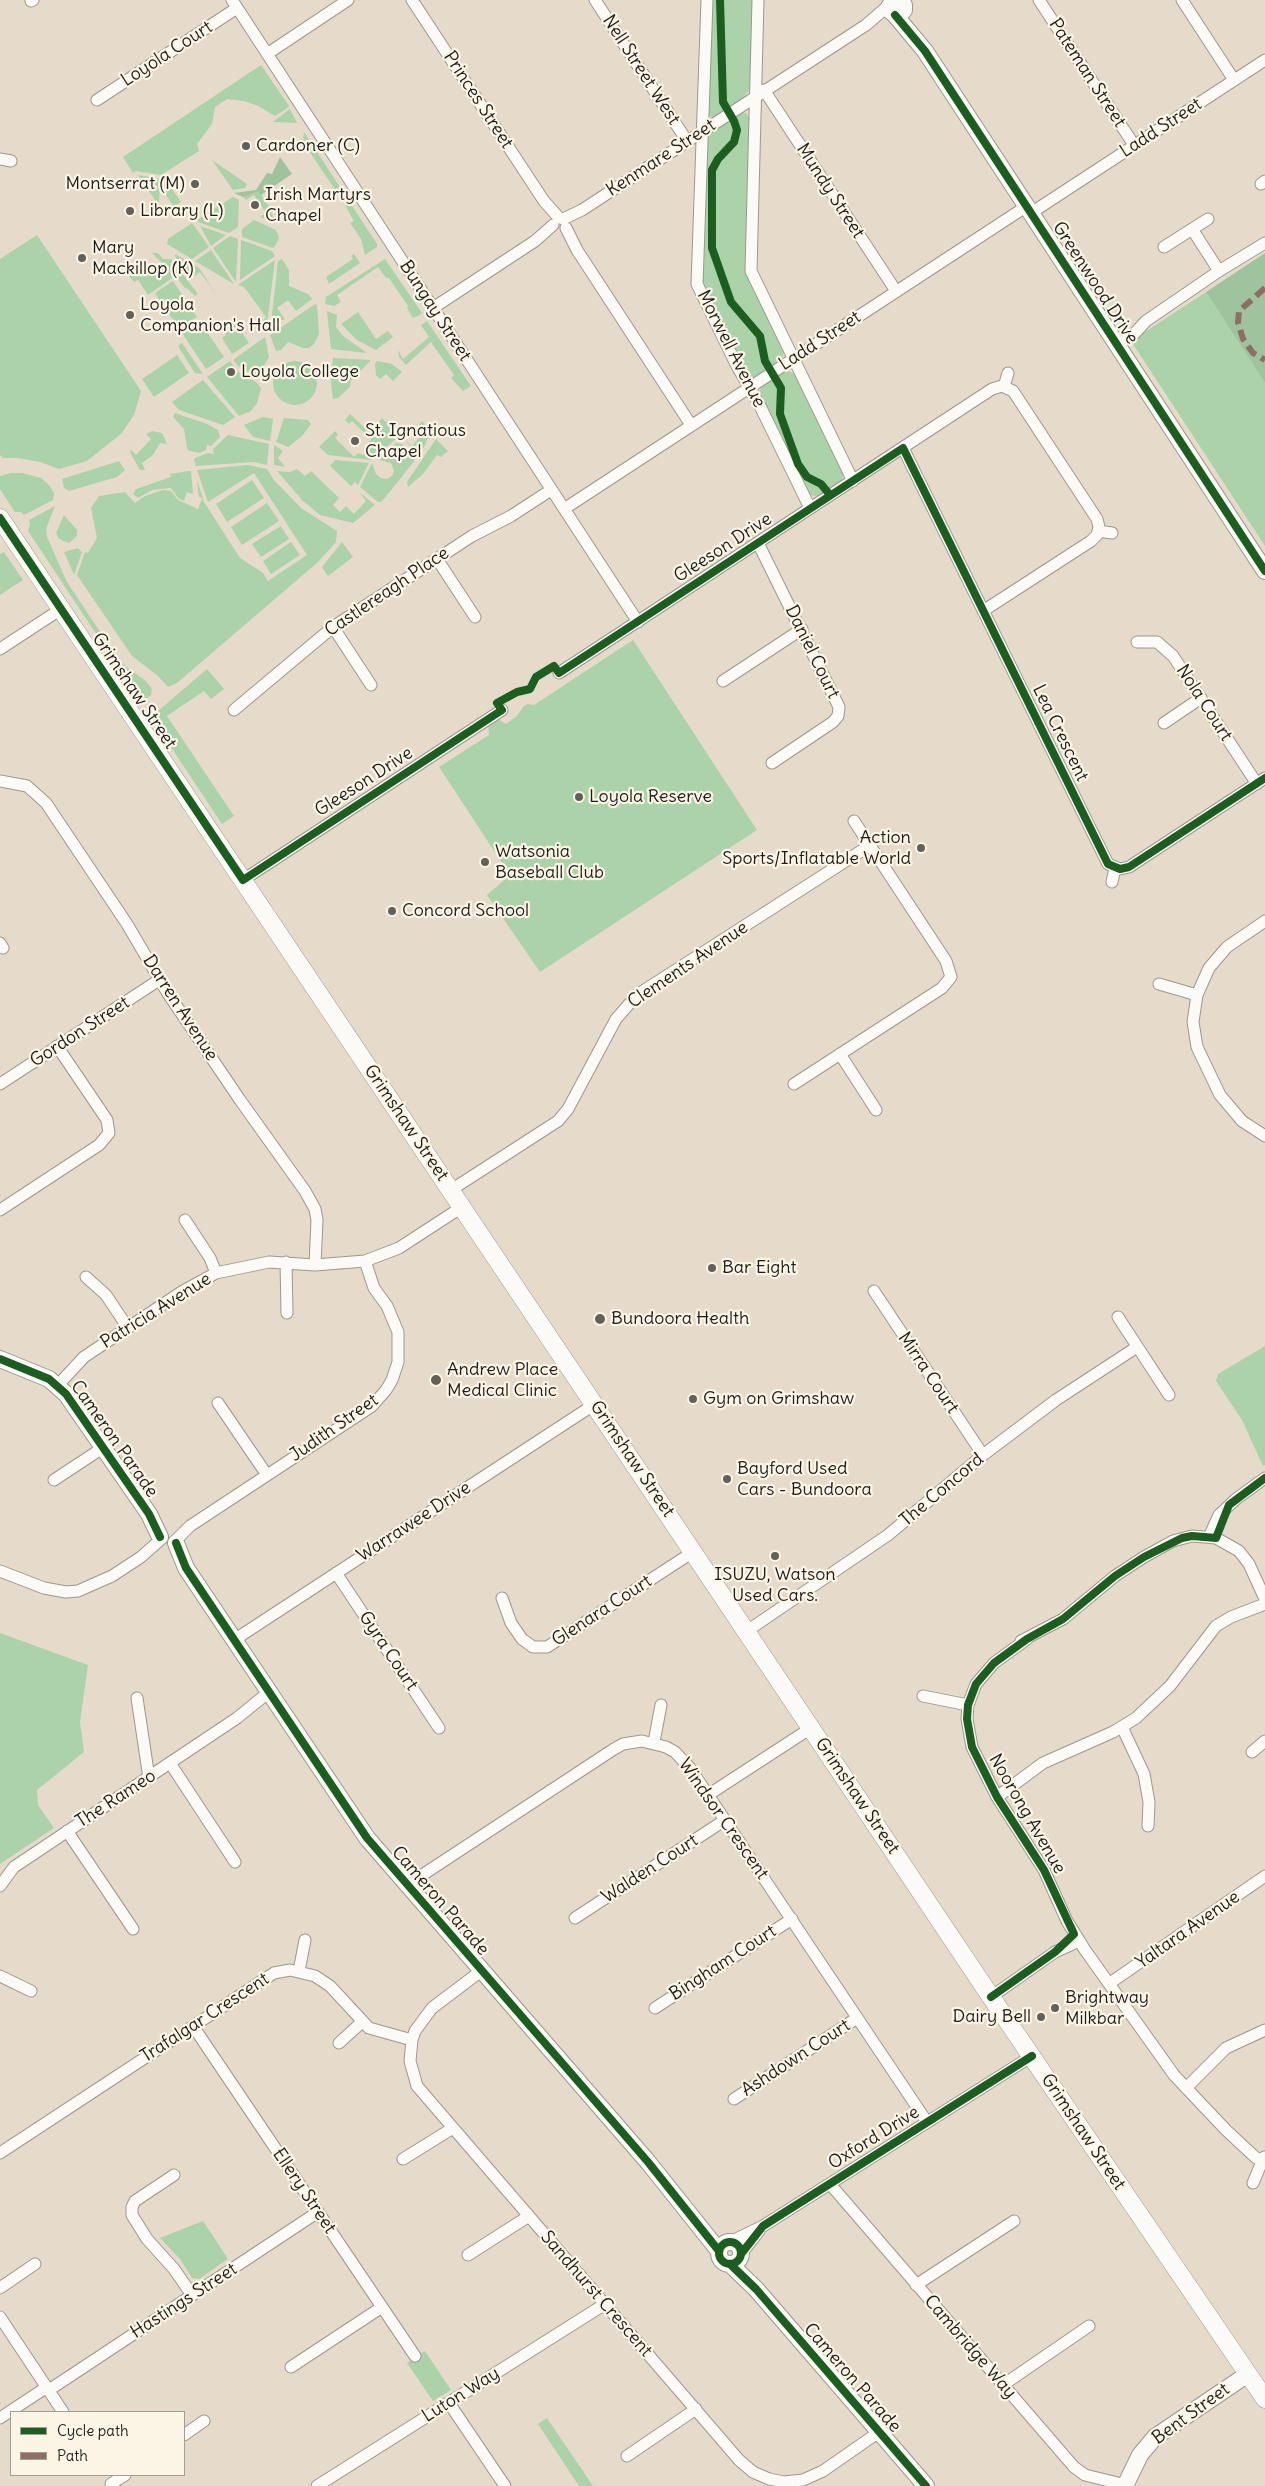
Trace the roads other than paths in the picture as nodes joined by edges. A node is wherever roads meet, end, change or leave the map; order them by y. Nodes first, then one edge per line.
1 (348, 0) edge
2 (412, 0) edge
3 (595, 0) edge
4 (707, 0) edge
5 (758, 0) edge
6 (1039, 0) edge
7 (1182, 0) edge
8 (234, 4) edge
9 (897, 5) edge
10 (267, 54) junction
11 (1265, 60) edge
12 (1234, 80) junction
13 (760, 93) junction
14 (97, 100) dead end
15 (702, 131) junction
16 (687, 141) junction
17 (1134, 145) junction
18 (1029, 209) junction
19 (1208, 219) dead end
20 (560, 225) junction
21 (1192, 229) junction
22 (1265, 243) edge
23 (1164, 247) dead end
24 (1219, 271) junction
25 (896, 291) junction
26 (433, 308) junction
27 (1115, 342) junction
28 (793, 359) junction
29 (1008, 373) dead end
30 (1004, 387) junction
31 (749, 388) junction
32 (691, 425) junction
33 (903, 448) junction
34 (853, 481) junction
35 (552, 490) junction
36 (810, 508) junction
37 (564, 509) junction
38 (0, 518) edge
39 (1098, 531) junction
40 (1112, 533) dead end
41 (758, 542) junction
42 (437, 559) junction
43 (1265, 571) edge
44 (61, 609) junction
45 (984, 611) junction
46 (475, 617) dead end
47 (638, 622) junction
48 (333, 627) junction
49 (802, 629) junction
50 (1137, 642) dead end
51 (0, 649) edge
52 (559, 673) dead end
53 (723, 681) dead end
54 (371, 685) dead end
55 (1201, 698) junction
56 (234, 710) dead end
57 (502, 710) dead end
58 (1164, 723) dead end
59 (772, 763) dead end
60 (0, 781) edge
61 (1261, 781) edge
62 (854, 822) dead end
63 (869, 846) junction
64 (1115, 868) junction
65 (243, 880) junction
66 (1112, 882) dead end
67 (1265, 921) edge
68 (159, 980) junction
69 (1159, 984) dead end
70 (1197, 995) junction
71 (57, 1046) junction
72 (840, 1054) junction
73 (0, 1084) edge
74 (794, 1084) dead end
75 (876, 1110) dead end
76 (1265, 1136) edge
77 (451, 1190) junction
78 (462, 1206) junction
79 (0, 1210) edge
80 (185, 1220) dead end
81 (365, 1261) junction
82 (286, 1262) junction
83 (315, 1264) junction
84 (216, 1273) junction
85 (86, 1277) dead end
86 (874, 1291) dead end
87 (288, 1313) dead end
88 (1118, 1317) dead end
89 (128, 1328) junction
90 (1137, 1347) junction
91 (0, 1359) edge
92 (58, 1385) junction
93 (1169, 1395) dead end
94 (218, 1403) dead end
95 (595, 1404) junction
96 (104, 1447) junction
97 (982, 1455) junction
98 (267, 1475) junction
99 (1265, 1478) edge
100 (54, 1480) dead end
101 (1213, 1538) junction
102 (167, 1540) junction
103 (693, 1552) junction
104 (0, 1571) edge
105 (336, 1573) junction
106 (502, 1598) dead end
107 (1265, 1599) edge
108 (1265, 1604) edge
109 (747, 1631) junction
110 (234, 1640) junction
111 (271, 1695) junction
112 (923, 1696) dead end
113 (137, 1698) dead end
114 (661, 1705) dead end
115 (965, 1705) junction
116 (1122, 1727) junction
117 (439, 1728) dead end
118 (811, 1728) junction
119 (1265, 1741) edge
120 (654, 1742) junction
121 (1252, 1752) dead end
122 (170, 1763) junction
123 (149, 1778) junction
124 (708, 1795) junction
125 (997, 1797) junction
126 (725, 1820) junction
127 (1148, 1826) dead end
128 (67, 1831) junction
129 (235, 1862) dead end
130 (1265, 1876) edge
131 (407, 1885) junction
132 (0, 1886) edge
133 (576, 1918) dead end
134 (792, 1919) junction
135 (133, 1930) dead end
136 (1076, 1937) junction
137 (305, 1940) dead end
138 (479, 1968) junction
139 (299, 1971) junction
140 (0, 1976) edge
141 (1110, 1983) junction
142 (31, 1991) dead end
143 (991, 1997) junction
144 (655, 2008) dead end
145 (857, 2018) junction
146 (362, 2022) junction
147 (192, 2026) junction
148 (1265, 2030) edge
149 (412, 2040) junction
150 (339, 2043) dead end
151 (1032, 2056) junction
152 (1186, 2088) junction
153 (734, 2099) dead end
154 (927, 2122) junction
155 (453, 2128) junction
156 (0, 2153) edge
157 (403, 2159) dead end
158 (1264, 2160) edge
159 (174, 2174) dead end
160 (1254, 2183) dead end
161 (830, 2184) junction
162 (318, 2212) junction
163 (529, 2216) junction
164 (1014, 2220) dead end
165 (731, 2252) junction
166 (468, 2255) dead end
167 (35, 2264) dead end
168 (916, 2284) junction
169 (0, 2288) edge
170 (192, 2296) junction
171 (606, 2304) junction
172 (382, 2307) junction
173 (0, 2317) edge
174 (1090, 2326) dead end
175 (415, 2356) dead end
176 (290, 2367) dead end
177 (1248, 2374) junction
178 (1003, 2385) junction
179 (48, 2389) junction
180 (1265, 2399) edge
181 (449, 2403) junction
182 (696, 2409) junction
183 (12, 2411) edge
184 (62, 2411) edge
185 (204, 2421) dead end
186 (879, 2432) junction
187 (185, 2434) edge
188 (627, 2456) dead end
189 (123, 2476) edge
190 (108, 2483) edge
191 (768, 2483) edge
192 (1125, 2485) edge
193 (317, 2486) edge
194 (505, 2486) edge
195 (926, 2486) edge

1 - 10 street
2 - 20 street, Princes Street
3 - 16 street, Nell Street West
4 - 15 street, Morwell Avenue
5 - 13 street
6 - 17 street, Pateman Street
7 - 12 street
8 - 10 street, Bungay Street
8 - 14 street, Loyola Court
9 - 13 street, Kenmare Street
9 - 18 street, Greenwood Drive
10 - 26 street, Bungay Street
11 - 12 street, Ladd Street
12 - 17 street, Ladd Street
13 - 15 street, Kenmare Street
13 - 25 street, Mundy Street
13 - 28 street
15 - 16 street, Kenmare Street
15 - 31 street, Morwell Avenue
16 - 20 street, Kenmare Street
17 - 18 street, Ladd Street
18 - 25 street, Ladd Street
18 - 27 street, Greenwood Drive
19 - 21 street
20 - 26 street, Kenmare Street
20 - 32 street, Princes Street
21 - 23 street
21 - 24 street
22 - 24 street
24 - 27 street
25 - 28 street, Ladd Street
26 - 35 street, Bungay Street
27 - 43 street, Greenwood Drive
28 - 31 street, Ladd Street
28 - 34 street
29 - 30 street
30 - 33 street, Gleeson Drive
30 - 39 street
31 - 32 street, Ladd Street
31 - 36 street, Morwell Avenue
32 - 37 street, Ladd Street
33 - 34 street, Gleeson Drive
33 - 45 street, Lea Crescent
34 - 36 street, Gleeson Drive
35 - 37 street, Bungay Street
35 - 42 street, Castlereagh Place
36 - 41 street, Gleeson Drive
37 - 47 street, Bungay Street
38 - 44 main road, Grimshaw Street
39 - 40 street
39 - 45 street
41 - 47 street, Gleeson Drive
41 - 49 street, Daniel Court
42 - 46 street
42 - 48 street, Castlereagh Place
44 - 51 street
44 - 65 main road, Grimshaw Street
45 - 64 street, Lea Crescent
47 - 52 street, Gleeson Drive
48 - 54 street
48 - 56 street, Castlereagh Place
49 - 53 street
49 - 59 street, Daniel Court
50 - 55 street, Nola Court
55 - 58 street
55 - 61 street, Nola Court
57 - 65 street, Gleeson Drive
60 - 68 street, Darren Avenue
61 - 64 street
62 - 63 street
63 - 72 street
63 - 77 street, Clements Avenue
64 - 66 street
65 - 77 main road, Grimshaw Street
67 - 70 street
68 - 71 street, Gordon Street
68 - 83 street, Darren Avenue
69 - 70 street
70 - 76 street
71 - 73 street, Gordon Street
71 - 79 street
72 - 74 street
72 - 75 street
77 - 78 main road, Grimshaw Street
78 - 81 street, Patricia Avenue
78 - 95 main road, Grimshaw Street
80 - 84 street
81 - 83 street, Patricia Avenue
81 - 98 street, Judith Street
82 - 83 street, Patricia Avenue
82 - 84 street, Patricia Avenue
82 - 87 street
84 - 89 street, Patricia Avenue
85 - 89 street
86 - 97 street, Mirra Court
88 - 90 street
89 - 92 street, Patricia Avenue
90 - 93 street
90 - 97 street, The Concord
91 - 92 street, Cameron Parade
92 - 96 street, Cameron Parade
94 - 98 street
95 - 103 main road, Grimshaw Street
95 - 105 street, Warrawee Drive
96 - 100 street
96 - 102 street, Cameron Parade
97 - 109 street, The Concord
98 - 102 street, Judith Street
99 - 101 street
101 - 107 street
101 - 115 street
102 - 104 street, Judith Street
102 - 110 street, Cameron Parade
103 - 106 street, Glenara Court
103 - 109 main road, Grimshaw Street
105 - 110 street, Warrawee Drive
105 - 117 street, Gyra Court
108 - 116 street
109 - 118 main road, Grimshaw Street
110 - 111 street, Cameron Parade
111 - 122 street, The Rameo
111 - 131 street, Cameron Parade
112 - 115 street
113 - 123 street
114 - 120 street
115 - 125 street, Noorong Avenue
116 - 125 street
116 - 127 street
118 - 124 street
118 - 143 main road, Grimshaw Street
119 - 121 street
120 - 124 street, Windsor Crescent
120 - 131 street
122 - 123 street, The Rameo
122 - 129 street
123 - 128 street, The Rameo
124 - 126 street, Windsor Crescent
125 - 136 street, Noorong Avenue
126 - 133 street, Walden Court
126 - 134 street, Windsor Crescent
128 - 132 street, The Rameo
128 - 135 street
130 - 141 street, Yaltara Avenue
131 - 138 street, Cameron Parade
134 - 144 street, Bingham Court
134 - 145 street, Windsor Crescent
136 - 141 street, Noorong Avenue
136 - 143 street
137 - 139 street
138 - 149 street, Sandhurst Crescent
138 - 165 street, Cameron Parade
139 - 146 street, Trafalgar Crescent
139 - 147 street, Trafalgar Crescent
140 - 142 street
141 - 152 street, Noorong Avenue
143 - 151 main road, Grimshaw Street
145 - 153 street, Ashdown Court
145 - 154 street, Windsor Crescent
146 - 149 street, Trafalgar Crescent
146 - 150 street
147 - 156 street, Trafalgar Crescent
147 - 162 street, Ellery Street
148 - 152 street
149 - 155 street, Sandhurst Crescent
151 - 154 street, Oxford Drive
151 - 177 main road, Grimshaw Street
152 - 158 street, Noorong Avenue
154 - 161 street, Oxford Drive
155 - 157 street
155 - 163 street, Sandhurst Crescent
158 - 160 street, Noorong Avenue
159 - 170 street
161 - 165 street, Oxford Drive
161 - 168 street, Cambridge Way
162 - 170 street, Hastings Street
162 - 172 street, Ellery Street
163 - 166 street
163 - 171 street, Sandhurst Crescent
164 - 168 street
165 - 186 street, Cameron Parade
167 - 169 street
168 - 178 street, Cambridge Way
170 - 179 street, Hastings Street
171 - 181 street, Luton Way
171 - 182 street, Sandhurst Crescent
172 - 175 street, Ellery Street
172 - 176 street
173 - 179 street
174 - 178 street
177 - 180 main road, Grimshaw Street
177 - 192 street, Bent Street
178 - 192 street, Cambridge Way
179 - 183 street, Hastings Street
179 - 184 street
181 - 193 street, Luton Way
181 - 194 street
182 - 188 street
182 - 191 street, Sandhurst Crescent
185 - 187 street
186 - 191 street, Sandhurst Crescent
186 - 195 street, Cameron Parade
189 - 190 street

